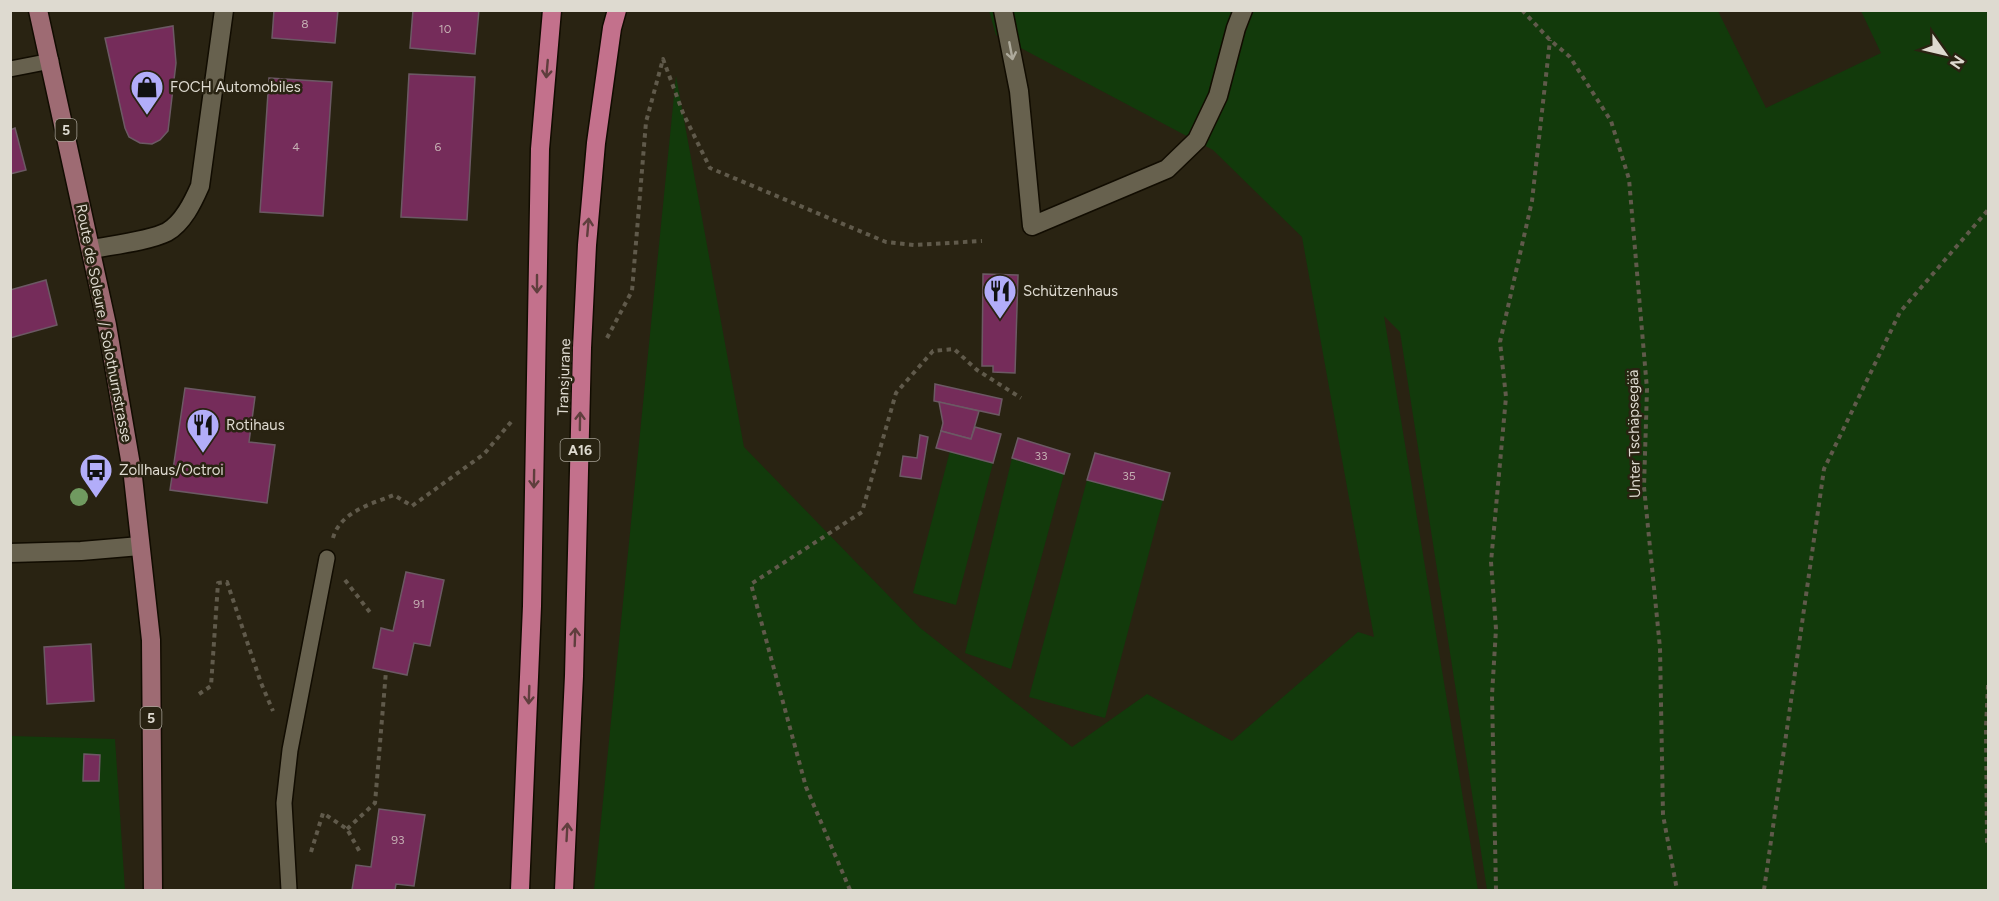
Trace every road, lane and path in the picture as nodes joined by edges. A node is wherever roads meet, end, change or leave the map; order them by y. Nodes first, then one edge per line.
1 (38, 10) edge
2 (224, 10) edge
3 (552, 10) edge
4 (617, 10) edge
5 (1003, 10) edge
6 (1243, 10) edge
7 (1521, 10) edge
8 (1550, 40) junction
9 (51, 61) junction
10 (10, 69) edge
11 (1989, 210) edge
12 (982, 241) dead end
13 (92, 249) junction
14 (605, 342) dead end
15 (1021, 398) dead end
16 (514, 419) dead end
17 (140, 546) junction
18 (10, 553) edge
19 (327, 558) junction
20 (372, 615) dead end
21 (386, 670) dead end
22 (1989, 685) edge
23 (198, 694) dead end
24 (273, 712) dead end
25 (347, 829) junction
26 (1989, 845) edge
27 (361, 854) dead end
28 (287, 861) junction
29 (153, 891) edge
30 (289, 891) edge
31 (520, 891) edge
32 (564, 891) edge
33 (850, 891) edge
34 (1496, 891) edge
35 (1677, 891) edge
36 (1764, 891) edge

1 - 9 main road, Route de Soleure / Solothurnstrasse / 5
2 - 13 street
3 -> 31 highway, Transjurane, bridge
32 -> 4 highway, Transjurane / A16, bridge
5 -> 6 street
7 - 8 path, Unter Tschäpsegää
8 - 34 path
8 - 35 path, Unter Tschäpsegää
9 - 10 lane
9 - 13 main road, Route de Soleure / Solothurnstrasse / 5
11 - 36 path
12 - 14 path
13 - 17 main road, Route de Soleure / Solothurnstrasse / 5
15 - 33 path
16 - 19 path
17 - 18 street
17 - 29 main road, Route de Soleure / Solothurnstrasse / 5
19 - 20 path
19 - 28 lane
21 - 25 path
22 - 26 path
23 - 24 path
25 - 27 path
25 - 28 path
28 - 30 lane

